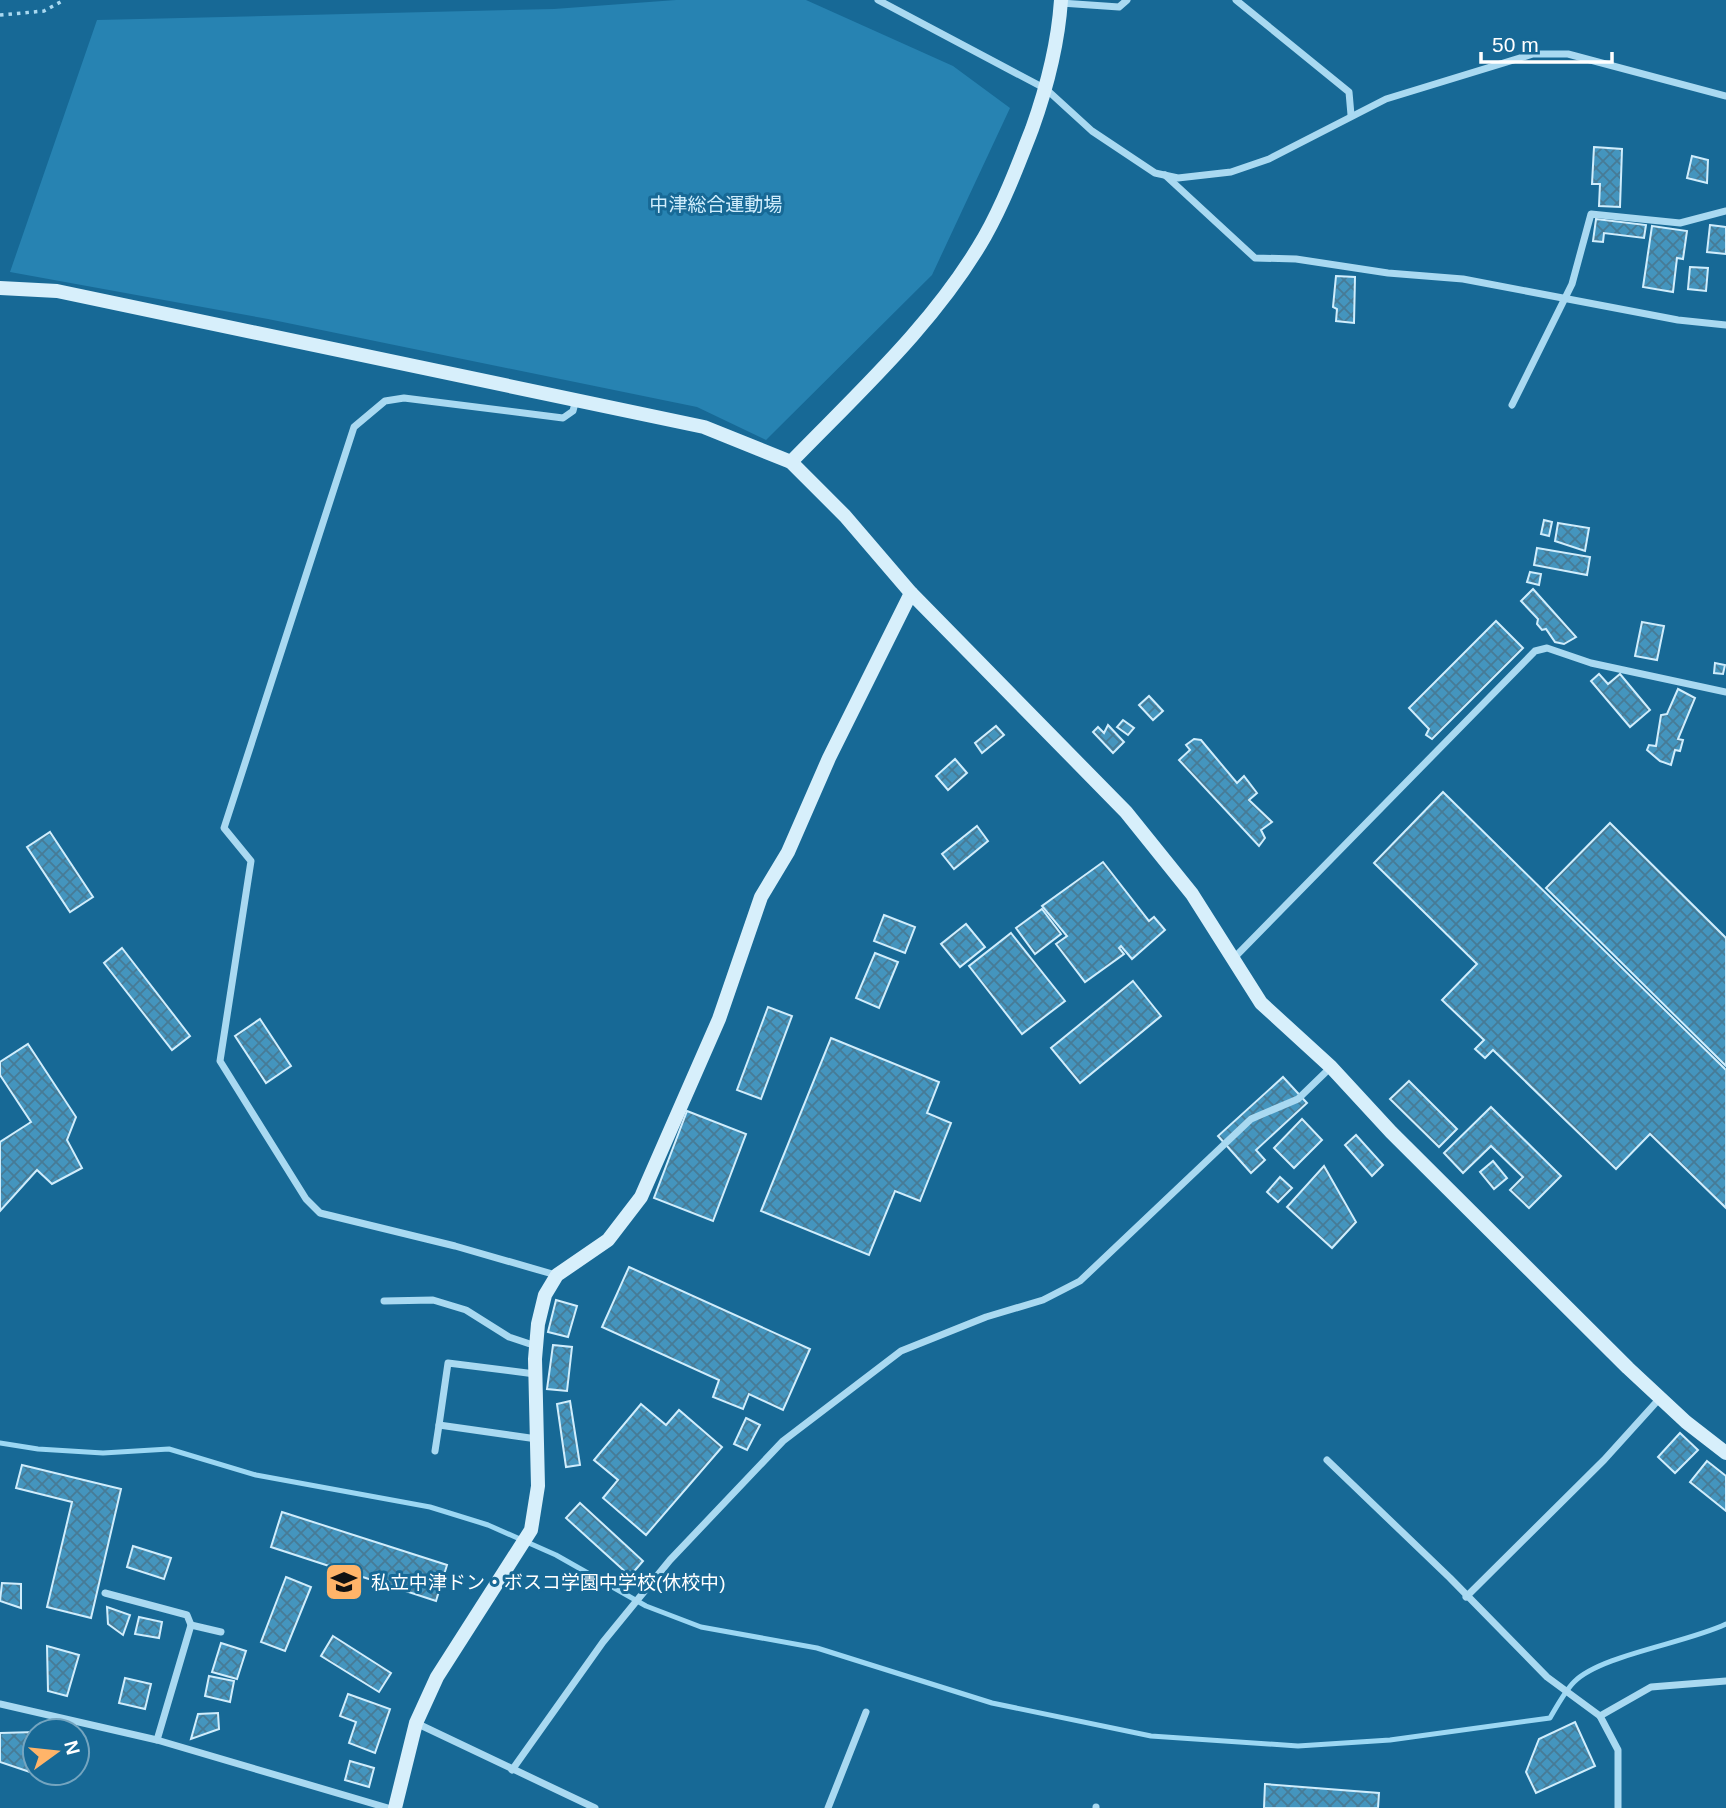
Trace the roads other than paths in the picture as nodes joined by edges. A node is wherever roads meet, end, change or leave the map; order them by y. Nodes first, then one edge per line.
1 (878, 0) edge
2 (1127, 0) edge
3 (1236, 0) edge
4 (1061, 2) edge
5 (1046, 89) junction
6 (1726, 96) edge
7 (1351, 114) junction
8 (1165, 175) junction
9 (1726, 211) edge
10 (0, 288) edge
11 (1565, 299) junction
12 (1726, 325) edge
13 (576, 399) junction
14 (1512, 405) dead end
15 (792, 462) junction
16 (911, 593) junction
17 (1726, 692) edge
18 (1233, 959) junction
19 (1331, 1067) junction
20 (557, 1275) junction
21 (384, 1301) dead end
22 (536, 1346) junction
23 (536, 1374) junction
24 (1661, 1397) junction
25 (439, 1425) junction
26 (538, 1439) junction
27 (435, 1451) dead end
28 (1726, 1453) edge
29 (1326, 1460) dead end
30 (105, 1593) dead end
31 (1466, 1597) junction
32 (191, 1625) junction
33 (221, 1632) dead end
34 (1726, 1681) edge
35 (0, 1704) edge
36 (866, 1712) dead end
37 (1600, 1716) junction
38 (416, 1723) junction
39 (157, 1740) junction
40 (512, 1770) junction
41 (388, 1808) edge
42 (395, 1808) edge
43 (595, 1808) edge
44 (828, 1808) edge
45 (1618, 1808) edge

1 - 5 street
2 - 4 street
3 - 7 street
4 - 5 street
5 - 8 street
5 - 15 street
6 - 7 street
7 - 8 street
8 - 11 street
9 - 11 street
10 - 13 street
11 - 12 street
11 - 14 street
13 - 15 street
13 - 20 street
15 - 16 street
16 - 18 street
16 - 20 street
17 - 18 street
18 - 19 street
19 - 24 street
19 - 40 street
20 - 22 street
21 - 22 street
22 - 23 street
23 - 25 street
23 - 26 street
24 - 28 street
24 - 31 street
25 - 26 street
25 - 27 street
26 - 38 street
29 - 31 street
30 - 32 street
31 - 37 street
32 - 33 street
32 - 39 street
34 - 37 street
35 - 39 street
36 - 44 street
37 - 45 street
38 - 40 street
38 - 42 street
39 - 41 street
40 - 43 street

